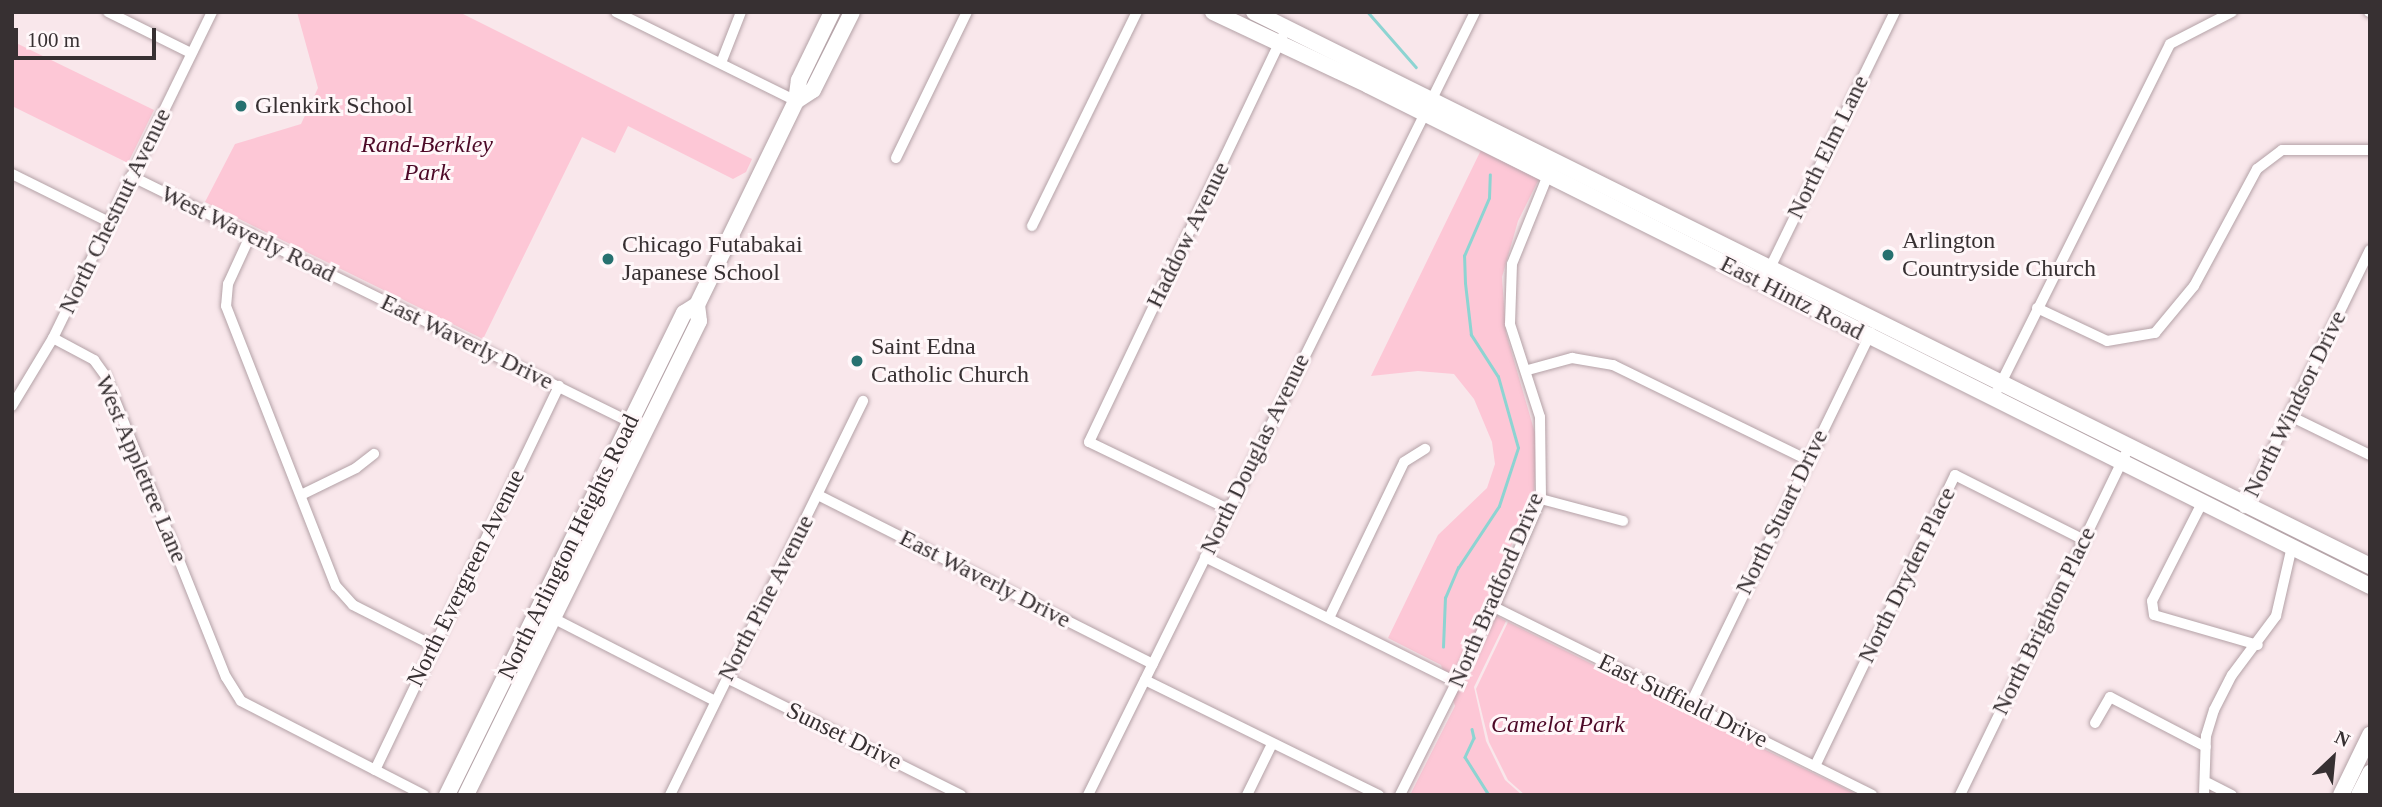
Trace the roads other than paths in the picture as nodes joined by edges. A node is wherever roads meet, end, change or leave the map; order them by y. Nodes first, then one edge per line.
1 (108, 12) edge
2 (212, 12) edge
3 (617, 12) edge
4 (741, 12) edge
5 (832, 12) edge
6 (852, 12) edge
7 (967, 12) edge
8 (1137, 12) edge
9 (1213, 12) edge
10 (1254, 12) edge
11 (1475, 12) edge
12 (1895, 12) edge
13 (2232, 12) edge
14 (1287, 28) junction
15 (1279, 44) junction
16 (191, 53) junction
17 (721, 64) junction
18 (796, 101) junction
19 (1428, 107) junction
20 (2370, 150) edge
21 (895, 158) dead end
22 (1551, 168) junction
23 (12, 174) edge
24 (131, 176) junction
25 (107, 221) junction
26 (1032, 226) dead end
27 (251, 234) junction
28 (2370, 250) edge
29 (1767, 276) junction
30 (364, 291) joint
31 (697, 305) junction
32 (2037, 308) junction
33 (1877, 322) junction
34 (1869, 337) junction
35 (53, 338) junction
36 (1528, 370) junction
37 (2001, 382) junction
38 (559, 386) junction
39 (1993, 398) junction
40 (863, 401) dead end
41 (12, 406) edge
42 (2290, 416) junction
43 (631, 422) junction
44 (646, 430) junction
45 (2129, 447) junction
46 (1425, 449) dead end
47 (374, 454) dead end
48 (2370, 455) edge
49 (1806, 459) junction
50 (2121, 463) junction
51 (300, 495) junction
52 (818, 495) junction
53 (1541, 499) junction
54 (2202, 503) junction
55 (2245, 504) junction
56 (1226, 508) junction
57 (2238, 520) junction
58 (1623, 521) dead end
59 (2084, 540) junction
60 (2292, 546) junction
61 (1205, 557) junction
62 (2370, 566) edge
63 (2370, 586) edge
64 (1494, 607) junction
65 (538, 610) junction
66 (553, 618) junction
67 (1329, 618) junction
68 (432, 645) junction
69 (2258, 645) junction
70 (1153, 664) junction
71 (727, 678) junction
72 (1145, 680) junction
73 (1458, 683) junction
74 (715, 701) junction
75 (1690, 705) junction
76 (2095, 723) dead end
77 (2370, 735) edge
78 (1271, 746) junction
79 (2206, 747) junction
80 (1815, 766) junction
81 (375, 770) junction
82 (2370, 773) edge
83 (2208, 783) junction
84 (424, 795) edge
85 (447, 795) edge
86 (466, 795) edge
87 (670, 795) edge
88 (961, 795) edge
89 (1088, 795) edge
90 (1247, 795) edge
91 (1379, 795) edge
92 (1400, 795) edge
93 (1872, 795) edge
94 (1960, 795) edge
95 (2204, 795) edge
96 (2232, 795) edge
97 (2341, 795) edge
98 (2359, 795) edge

1 - 16 street
2 - 16 street, North Chestnut Avenue
3 - 17 street
4 - 17 street
5 - 18 main road, North Arlington Heights Road
6 - 18 main road, North Arlington Heights Road
7 - 21 street
8 - 26 street
9 - 15 main road, East Hintz Road
10 - 14 main road, East Hintz Road
11 - 19 street, North Douglas Avenue
12 - 29 street, North Elm Lane
13 - 32 street
14 - 15 street, Haddow Avenue
14 - 19 main road, East Hintz Road
15 - 19 main road, East Hintz Road
15 - 56 street, Haddow Avenue
16 - 24 street, North Chestnut Avenue
17 - 18 street
18 - 31 main road, North Arlington Heights Road
19 - 22 main road, East Hintz Road
19 - 56 street, North Douglas Avenue
20 - 32 street
22 - 29 main road, East Hintz Road
22 - 36 street, North Bradford Drive
23 - 25 street
24 - 25 street, North Chestnut Avenue
24 - 27 street, West Waverly Road
25 - 35 street, North Chestnut Avenue
27 - 30 street, West Waverly Road
27 - 51 street
28 - 42 street, North Windsor Drive
29 - 33 main road, East Hintz Road
29 - 34 main road, East Hintz Road
30 - 38 street, East Waverly Drive
31 - 43 main road, North Arlington Heights Road
31 - 44 main road, North Arlington Heights Road
32 - 37 street
33 - 34 street, North Stuart Drive
33 - 37 main road, East Hintz Road
34 - 39 main road, East Hintz Road
34 - 49 street, North Stuart Drive
35 - 41 street, North Chestnut Avenue
35 - 81 street, West Appletree Lane
36 - 49 street
36 - 53 street, North Bradford Drive
37 - 39 street
37 - 45 main road, East Hintz Road
38 - 43 street, East Waverly Drive
38 - 68 street, North Evergreen Avenue
39 - 50 main road, East Hintz Road
40 - 52 street, North Pine Avenue
42 - 48 street
42 - 55 street, North Windsor Drive
43 - 44 street, East Waverly Drive
43 - 65 main road, North Arlington Heights Road
44 - 66 main road, North Arlington Heights Road
45 - 50 street, North Brighton Place
45 - 55 main road, East Hintz Road
46 - 67 street
47 - 51 street
49 - 75 street, North Stuart Drive
50 - 54 main road, East Hintz Road
50 - 59 street, North Brighton Place
51 - 68 street
52 - 70 street, East Waverly Drive
52 - 71 street, North Pine Avenue
53 - 58 street
53 - 64 street, North Bradford Drive
54 - 57 main road, East Hintz Road
54 - 69 street
55 - 57 street, North Windsor Drive
55 - 62 main road, East Hintz Road
56 - 61 street, North Douglas Avenue
57 - 60 main road, East Hintz Road
59 - 80 street, North Dryden Place
59 - 94 street, North Brighton Place
60 - 63 main road, East Hintz Road
60 - 69 street
61 - 67 street
61 - 70 street, North Douglas Avenue
64 - 73 street, North Bradford Drive
64 - 75 street, East Suffield Drive
65 - 66 street
65 - 85 main road, North Arlington Heights Road
66 - 74 street
66 - 86 main road, North Arlington Heights Road
67 - 73 street
68 - 81 street, North Evergreen Avenue
69 - 79 street
70 - 72 street, North Douglas Avenue
71 - 74 street, North Pine Avenue
71 - 88 street, Sunset Drive
72 - 78 street
72 - 89 street, North Douglas Avenue
73 - 92 street, North Bradford Drive
74 - 87 street, North Pine Avenue
75 - 80 street, East Suffield Drive
76 - 79 street
77 - 97 main road
78 - 90 street
78 - 91 street
79 - 83 street
80 - 93 street, East Suffield Drive
81 - 84 street, West Appletree Lane
82 - 98 main road
83 - 95 street
83 - 96 street

